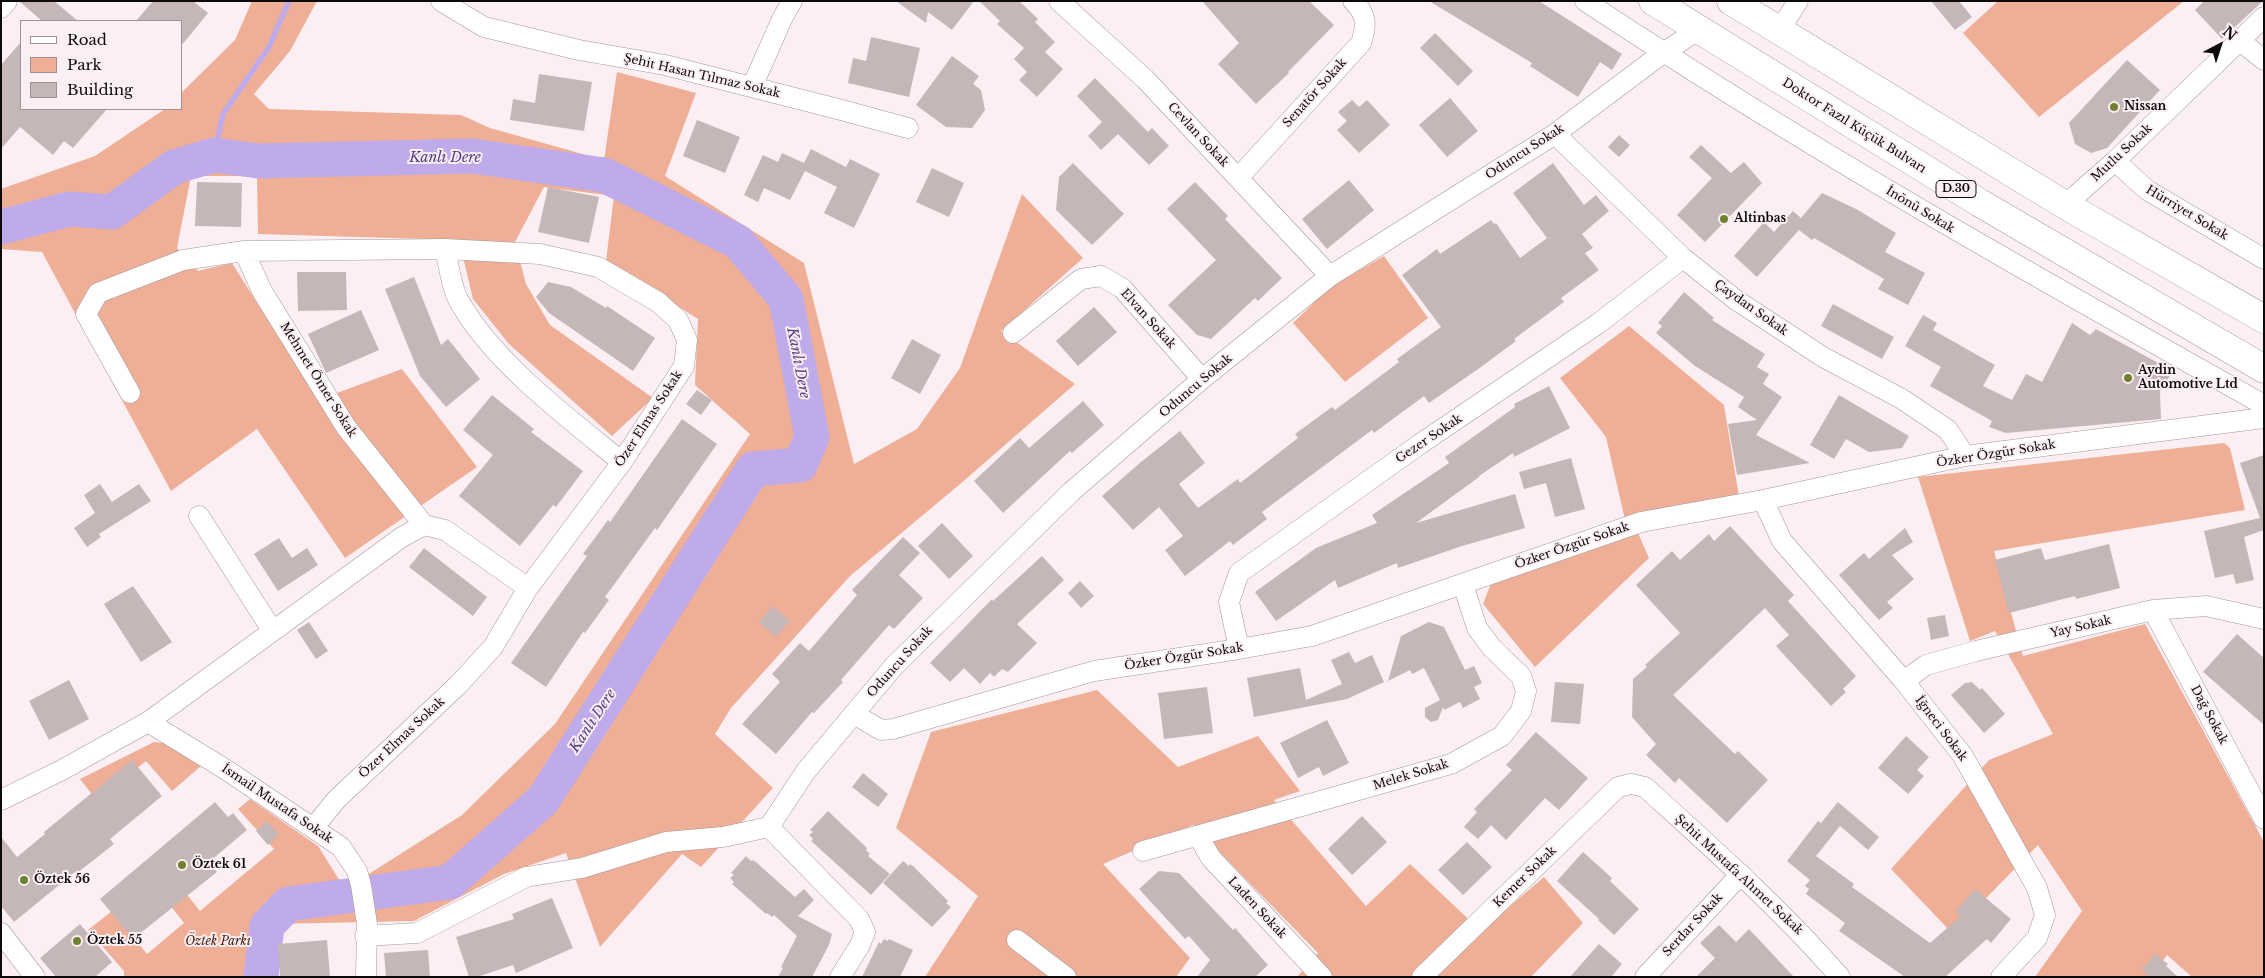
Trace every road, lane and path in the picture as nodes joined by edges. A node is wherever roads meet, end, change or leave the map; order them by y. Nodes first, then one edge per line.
1 (7, 1) edge
2 (441, 1) edge
3 (792, 1) edge
4 (1059, 1) edge
5 (1353, 1) edge
6 (1585, 1) edge
7 (1653, 1) edge
8 (1731, 1) edge
9 (1798, 1) edge
10 (1, 8) edge
11 (2264, 17) edge
12 (1698, 30) junction
13 (1779, 31) junction
14 (2239, 40) junction
15 (1662, 53) junction
16 (2264, 60) edge
17 (752, 87) junction
18 (908, 128) dead end
19 (1555, 134) junction
20 (2115, 161) junction
21 (1238, 178) junction
22 (2065, 206) junction
23 (445, 249) junction
24 (244, 251) junction
25 (1683, 258) junction
26 (2264, 259) edge
27 (1330, 276) junction
28 (2264, 319) edge
29 (1013, 333) dead end
30 (2264, 369) edge
31 (1202, 379) junction
32 (130, 394) dead end
33 (2264, 405) edge
34 (2264, 418) edge
35 (1964, 456) junction
36 (622, 462) junction
37 (1763, 500) junction
38 (199, 516) dead end
39 (424, 525) junction
40 (1463, 584) junction
41 (528, 588) junction
42 (2153, 610) junction
43 (2264, 619) edge
44 (272, 630) junction
45 (1239, 649) junction
46 (1904, 681) junction
47 (854, 714) junction
48 (148, 722) junction
49 (1630, 784) joint
50 (1, 800) edge
51 (2264, 819) edge
52 (314, 827) junction
53 (769, 827) junction
54 (1198, 836) junction
55 (1143, 851) dead end
56 (1741, 874) junction
57 (366, 930) junction
58 (1, 933) edge
59 (1017, 940) dead end
60 (35, 977) edge
61 (366, 977) edge
62 (840, 977) edge
63 (1066, 977) edge
64 (1322, 977) edge
65 (1422, 977) edge
66 (1646, 977) edge
67 (1840, 977) edge
68 (2001, 977) edge

1 - 10 street
2 - 17 street, Şehit Hasan Tılmaz Sokak
3 - 17 street
4 - 21 street, Cevlan Sokak
5 - 21 street, Senatör Sokak
6 - 15 street, İnönü Sokak
7 - 12 highway, Doktor Fazıl Küçük Bulvarı / D.30
8 - 13 highway
9 - 13 street
11 - 14 street, Mutlu Sokak
12 - 15 street, Oduncu Sokak
12 - 30 highway, Doktor Fazıl Küçük Bulvarı / D.30
13 - 22 highway
14 - 16 street
14 - 20 street, Mutlu Sokak
15 - 19 street, Oduncu Sokak
15 - 33 street, İnönü Sokak
17 - 18 street, Şehit Hasan Tılmaz Sokak
19 - 25 street, Çaydan Sokak
19 - 27 street, Oduncu Sokak
20 - 22 street, Mutlu Sokak
20 - 26 street, Hürriyet Sokak
21 - 27 street, Cevlan Sokak
22 - 28 highway
23 - 24 street, Özer Elmas Sokak
23 - 36 street
23 - 36 street, Özer Elmas Sokak
24 - 32 street, Özer Elmas Sokak
24 - 39 street, Mehmet Ömer Sokak
25 - 35 street, Çaydan Sokak
25 - 45 street, Gezer Sokak
27 - 31 street, Oduncu Sokak
29 - 31 street, Elvan Sokak
31 - 47 street, Oduncu Sokak
34 - 35 street, Özker Özgür Sokak
35 - 37 street, Özker Özgür Sokak
36 - 41 street, Özer Elmas Sokak
37 - 40 street, Özker Özgür Sokak
37 - 46 street, İğneci Sokak
38 - 44 street
39 - 41 street
39 - 44 street
40 - 45 street, Özker Özgür Sokak
40 - 54 street, Melek Sokak
41 - 52 street, Özer Elmas Sokak
42 - 43 street, Yay Sokak
42 - 46 street, Yay Sokak
42 - 51 street, Dağ Sokak
44 - 48 street
45 - 47 street, Özker Özgür Sokak
46 - 68 street, İğneci Sokak
47 - 53 street, Oduncu Sokak
48 - 50 street
48 - 52 street, İsmail Mustafa Sokak
49 - 56 street, Şehit Mustafa Ahmet Sokak
49 - 65 street, Kemer Sokak
52 - 57 street, İsmail Mustafa Sokak
53 - 57 street
53 - 62 street
54 - 55 street, Melek Sokak
54 - 64 street, Laden Sokak
56 - 66 street, Serdar Sokak
56 - 67 street, Şehit Mustafa Ahmet Sokak
57 - 61 street, İsmail Mustafa Sokak
58 - 60 street
59 - 63 street

